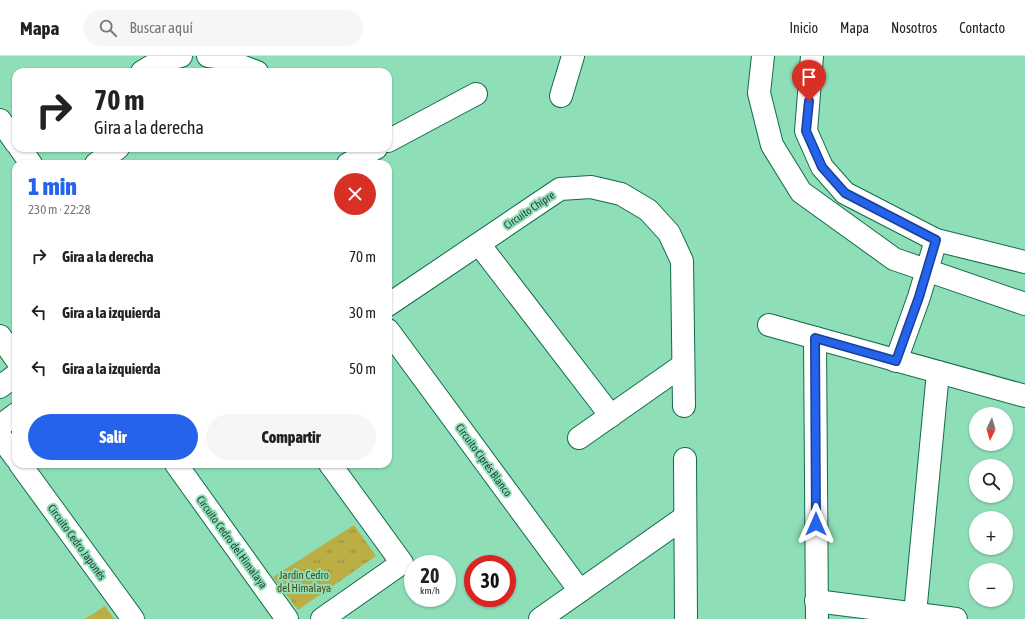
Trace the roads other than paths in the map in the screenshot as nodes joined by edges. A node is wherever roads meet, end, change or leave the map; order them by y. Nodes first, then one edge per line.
1 (181, 56) edge
2 (208, 56) edge
3 (573, 56) edge
4 (763, 56) edge
5 (812, 56) edge
6 (149, 68) edge
7 (232, 68) edge
8 (476, 94) dead end
9 (562, 96) dead end
10 (0, 120) edge
11 (12, 137) edge
12 (392, 139) edge
13 (112, 152) edge
14 (369, 152) edge
15 (102, 160) edge
16 (355, 160) edge
17 (936, 240) junction
18 (479, 244) junction
19 (1025, 262) edge
20 (926, 271) junction
21 (392, 302) edge
22 (1025, 304) edge
23 (769, 325) dead end
24 (392, 335) edge
25 (0, 336) edge
26 (815, 338) junction
27 (12, 353) edge
28 (896, 361) junction
29 (683, 365) junction
30 (938, 372) junction
31 (12, 379) edge
32 (0, 387) edge
33 (1025, 396) edge
34 (684, 406) dead end
35 (611, 416) junction
36 (12, 417) edge
37 (0, 426) edge
38 (0, 436) edge
39 (579, 438) dead end
40 (12, 452) edge
41 (685, 459) dead end
42 (23, 468) edge
43 (179, 468) edge
44 (333, 468) edge
45 (685, 517) junction
46 (404, 566) edge
47 (404, 572) edge
48 (580, 591) junction
49 (817, 610) edge
50 (915, 614) junction
51 (133, 619) edge
52 (287, 619) edge
53 (322, 619) edge
54 (540, 619) edge
55 (686, 619) edge
56 (956, 619) edge

1 - 6 street
2 - 7 street
3 - 9 street
4 - 20 street
5 - 17 street
8 - 12 street
10 - 11 street
13 - 15 street
14 - 16 street
17 - 19 street
17 - 20 street
18 - 21 street, Circuito Chipre
18 - 29 street, Circuito Chipre
18 - 35 street
20 - 22 street
20 - 28 street
23 - 26 street
24 - 48 street, Circuito Ciprés Blanco
25 - 27 street
26 - 28 street
26 - 49 street
28 - 30 street
29 - 34 street, Circuito Chipre
29 - 35 street
30 - 33 street
30 - 50 street
31 - 32 street
35 - 39 street
36 - 37 street
38 - 40 street
41 - 45 street
42 - 51 street, Circuito Cedro Japonés
43 - 52 street, Circuito Cedro del Himalaya
44 - 46 street
45 - 48 street
45 - 55 street
47 - 53 street
48 - 54 street
49 - 50 street
50 - 56 street

